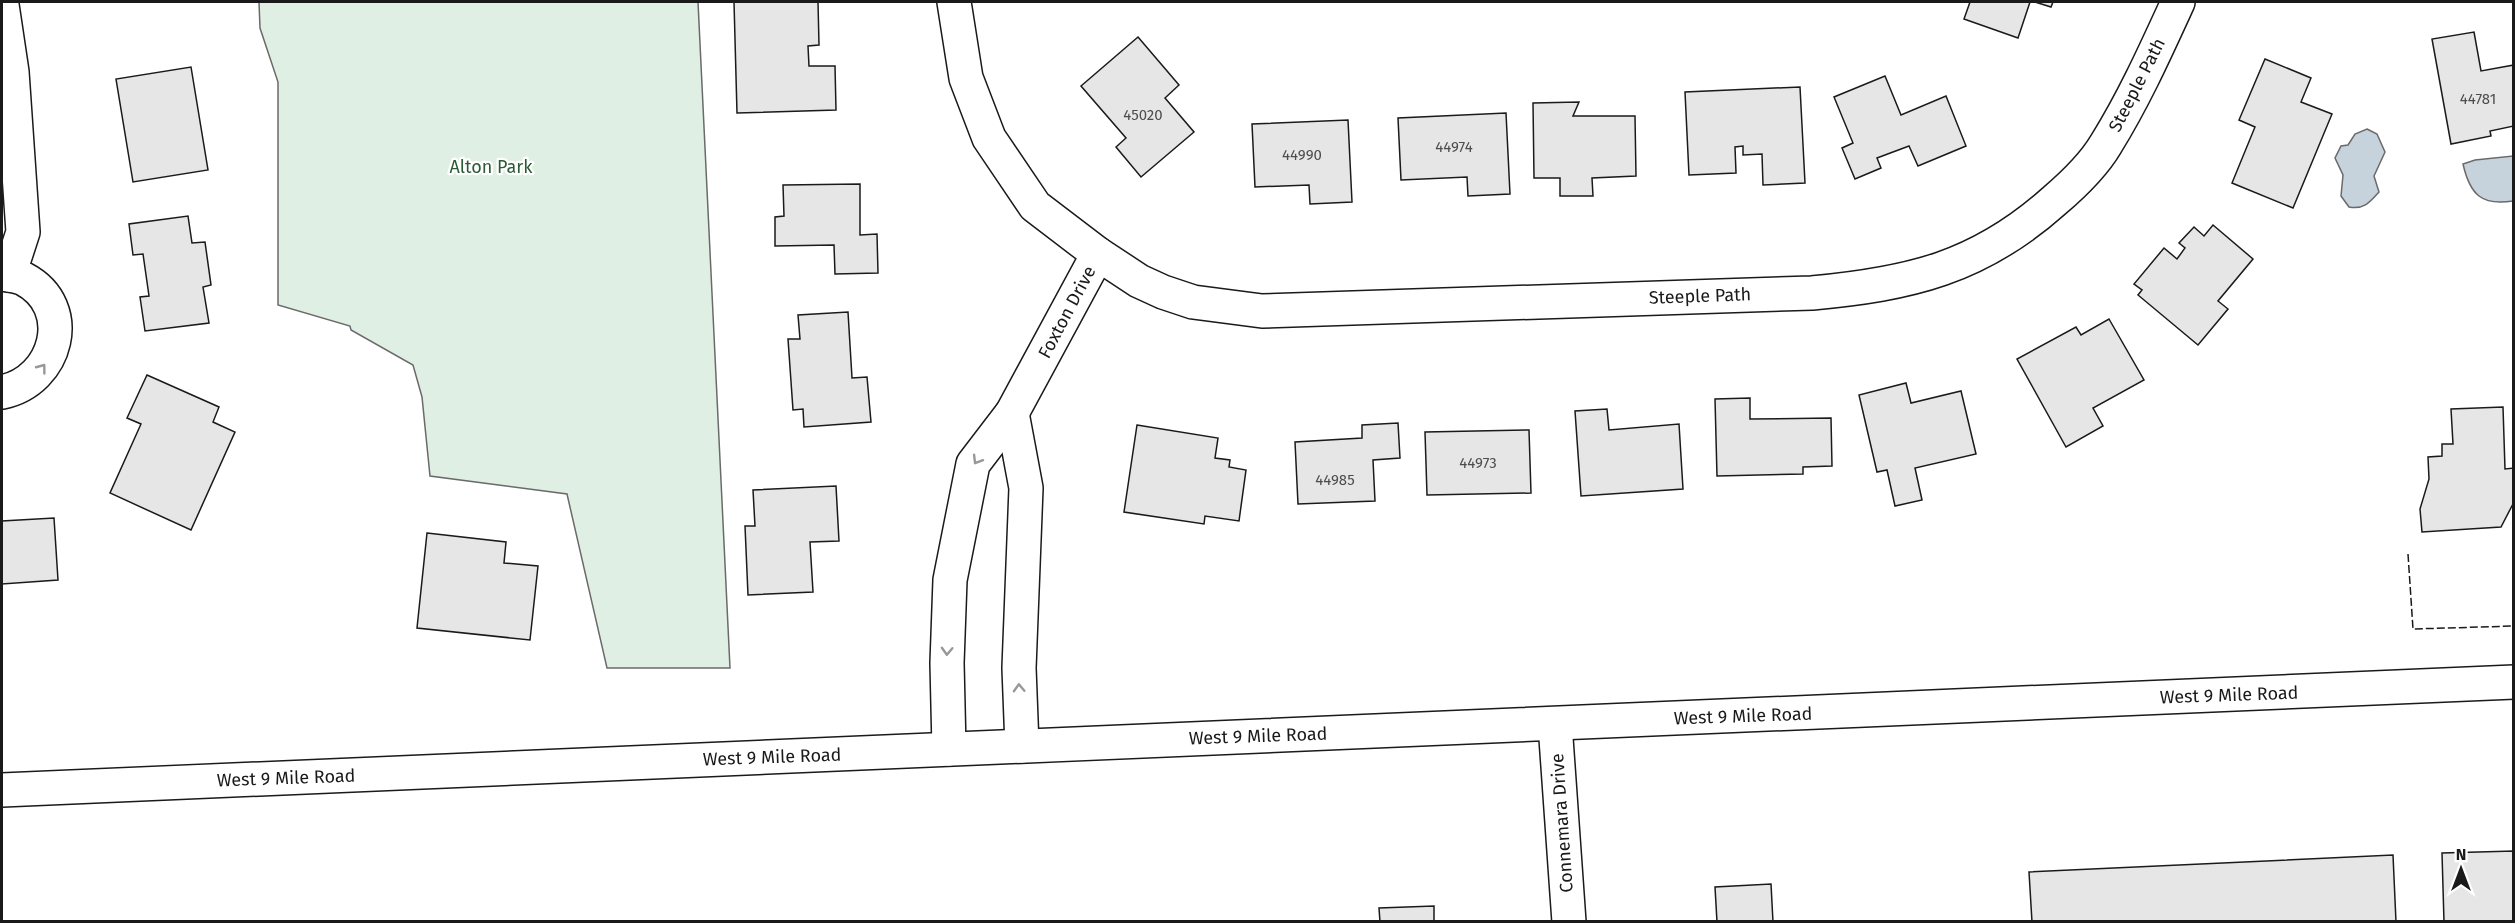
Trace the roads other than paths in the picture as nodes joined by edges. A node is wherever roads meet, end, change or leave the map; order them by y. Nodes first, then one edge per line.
1 (954, 2) edge
2 (2178, 2) edge
3 (2, 5) edge
4 (1098, 254) junction
5 (5, 275) edge
6 (2, 393) edge
7 (1012, 413) junction
8 (2514, 682) edge
9 (1555, 724) junction
10 (1022, 746) junction
11 (949, 749) junction
12 (2, 790) edge
13 (1569, 921) edge

1 - 4 street, Foxton Drive
2 - 4 street, Steeple Path
3 - 5 street
4 - 7 street, Foxton Drive
6 -> 5 street
10 -> 7 street
7 -> 11 street, Foxton Drive
8 - 9 street, West 9 Mile Road
9 - 10 street, West 9 Mile Road
9 - 13 street, Connemara Drive
10 - 11 street, West 9 Mile Road
11 - 12 street, West 9 Mile Road

